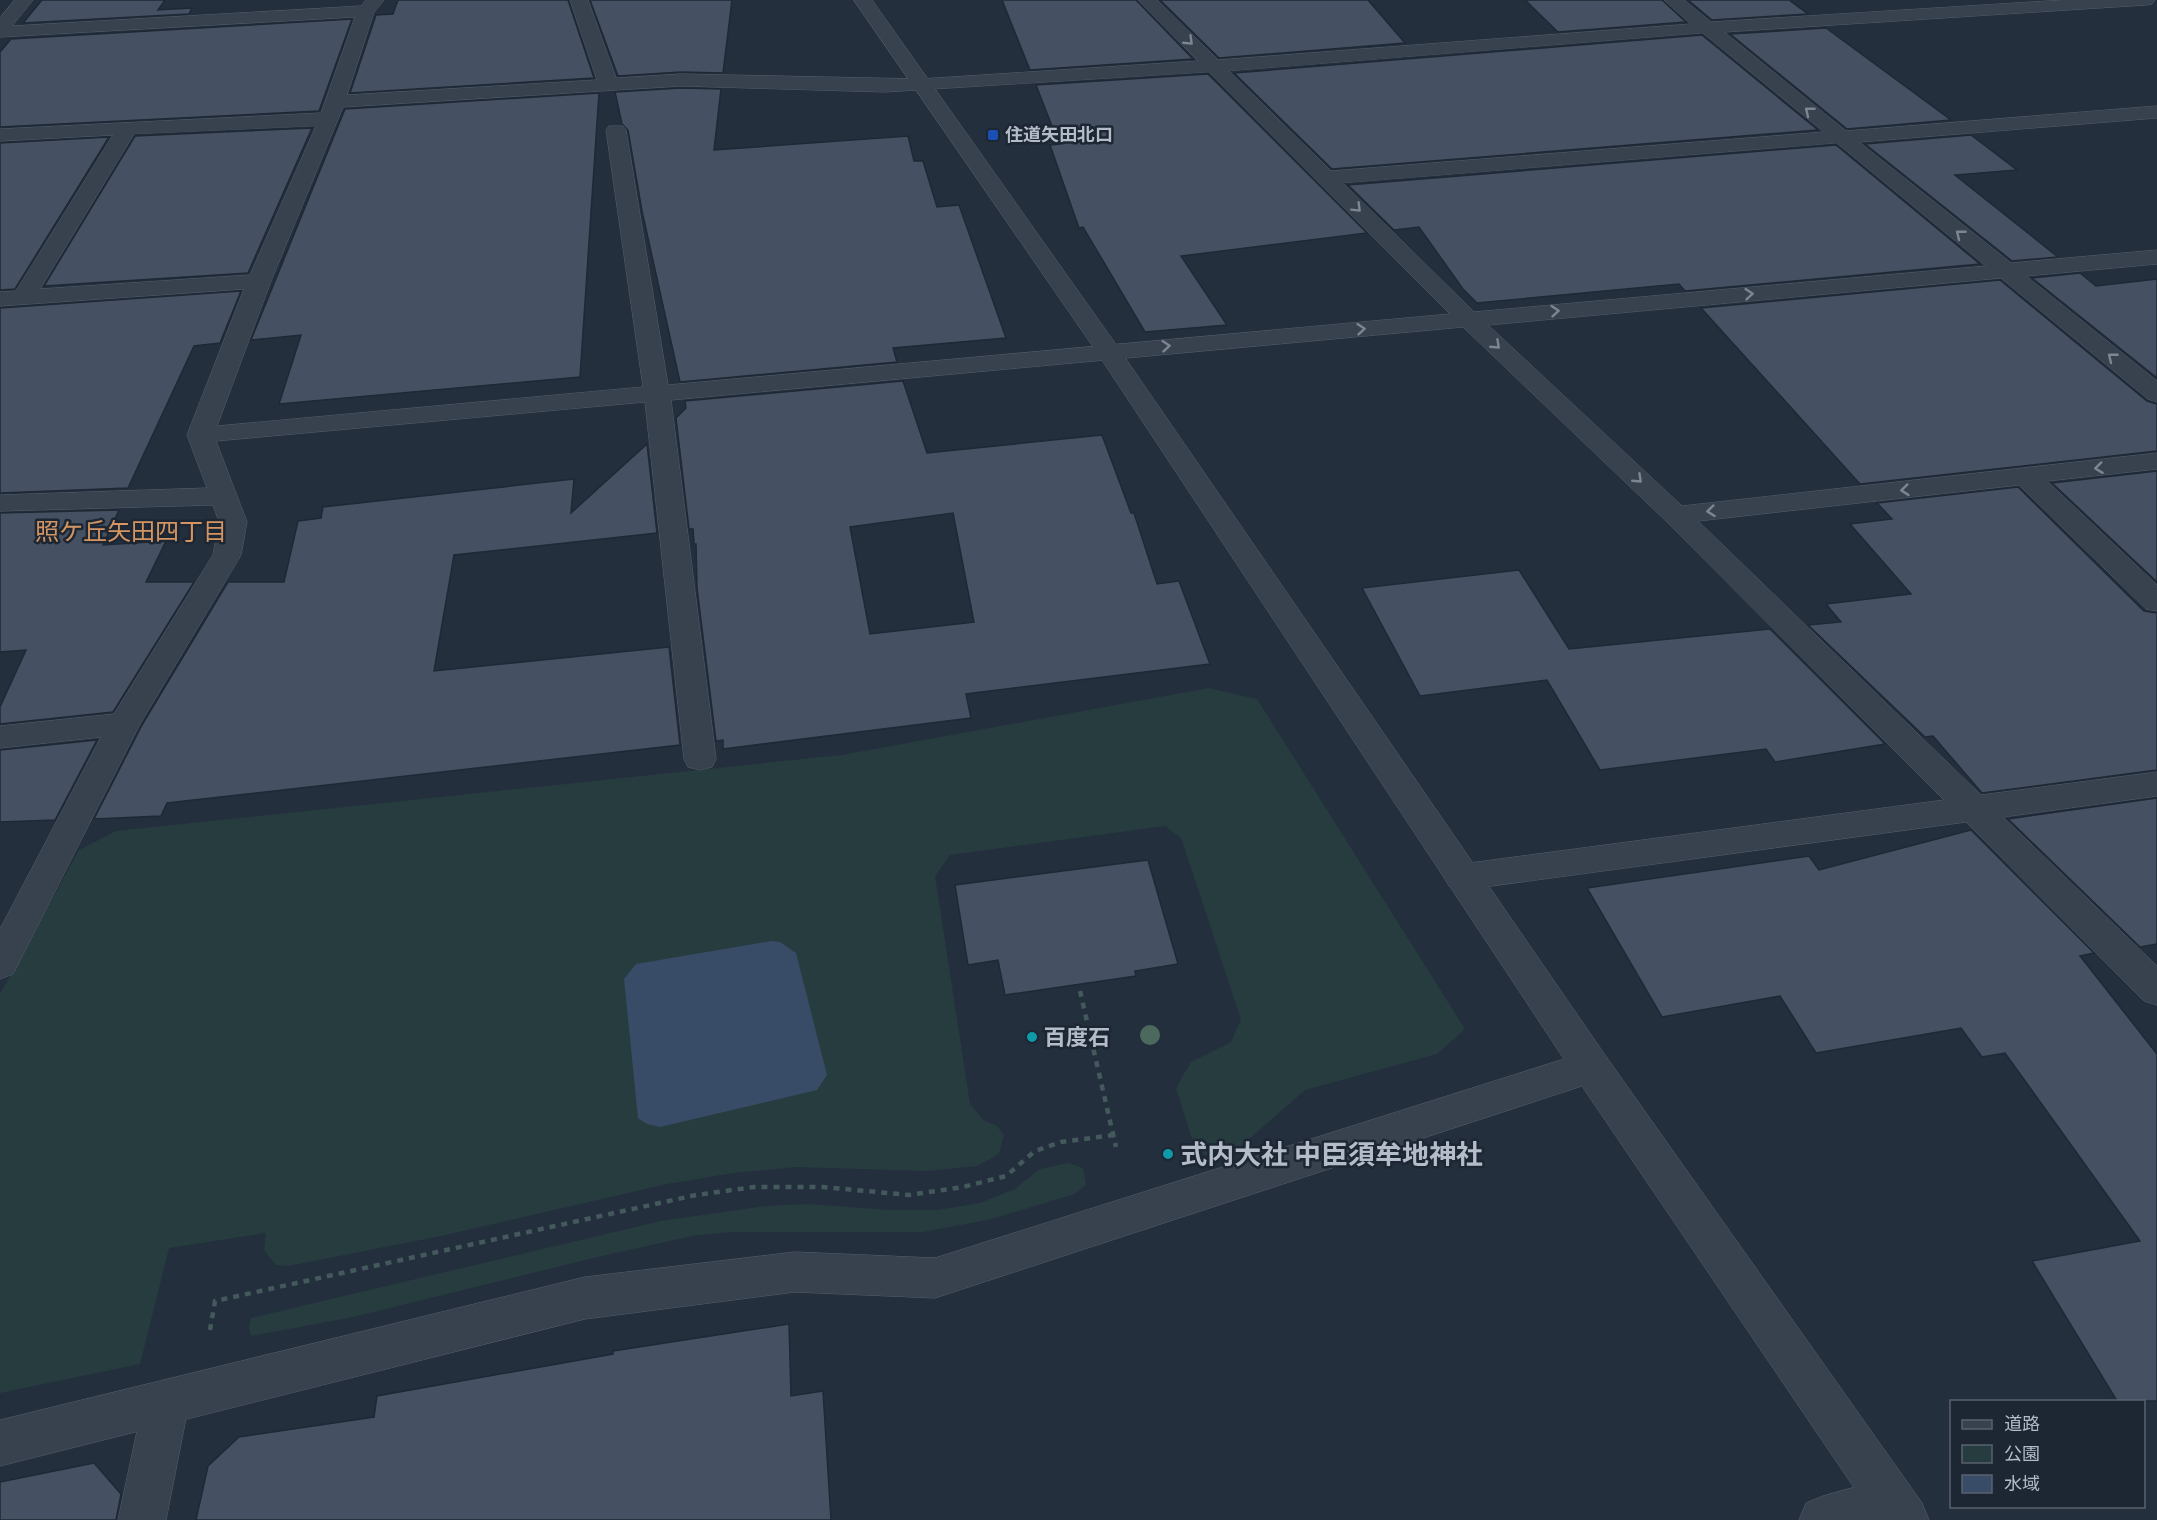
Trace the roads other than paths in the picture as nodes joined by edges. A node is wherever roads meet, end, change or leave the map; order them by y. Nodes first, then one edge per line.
1 (24, 0) edge
2 (579, 0) edge
3 (863, 0) edge
4 (1147, 0) edge
5 (1673, 0) edge
6 (2146, 0) edge
7 (371, 5) edge
8 (1705, 28) junction
9 (0, 30) edge
10 (1215, 66) junction
11 (608, 83) junction
12 (921, 85) junction
13 (332, 110) junction
14 (2157, 112) edge
15 (127, 129) junction
16 (616, 130) dead end
17 (0, 135) edge
18 (1840, 136) junction
19 (1327, 177) junction
20 (2157, 257) edge
21 (2006, 271) junction
22 (259, 281) junction
23 (23, 298) junction
24 (0, 300) edge
25 (1468, 319) junction
26 (1108, 351) junction
27 (657, 393) junction
28 (2157, 394) edge
29 (200, 435) junction
30 (2157, 461) edge
31 (2025, 476) junction
32 (224, 496) junction
33 (0, 504) edge
34 (1676, 515) junction
35 (2157, 602) edge
36 (124, 724) junction
37 (0, 737) edge
38 (700, 759) dead end
39 (2157, 784) edge
40 (1971, 808) junction
41 (1462, 877) junction
42 (0, 964) edge
43 (2157, 990) edge
44 (1592, 1067) junction
45 (182, 1399) junction
46 (0, 1443) edge
47 (1898, 1510) edge
48 (142, 1520) edge
49 (1823, 1520) edge

1 - 9 street
2 - 11 street
3 - 12 street
4 -> 10 street
5 - 8 street
6 - 8 street
7 - 9 street
7 - 13 street
8 - 10 street
18 -> 8 street
10 - 12 street
10 - 19 street
11 - 12 street
11 - 13 street
12 - 26 street
13 - 15 street
13 - 22 street
14 - 18 street
15 - 17 street
15 - 23 street
16 - 27 street
18 - 19 street
21 -> 18 street
19 -> 25 street
20 - 21 street
25 -> 21 street
28 -> 21 street
22 - 23 street
22 - 29 street
23 - 24 street
26 -> 25 street
25 -> 34 street
26 - 27 street
26 - 41 street
27 - 29 street
27 - 38 street
29 - 32 street
30 -> 31 street
31 -> 34 street
31 - 35 street
32 - 33 street
32 - 36 street
34 - 40 street
36 - 37 street
36 - 42 street
39 - 40 street
40 - 41 street
40 - 43 street
41 - 44 street
44 - 45 street
44 - 47 street
45 - 46 street
45 - 48 street
47 - 49 street

